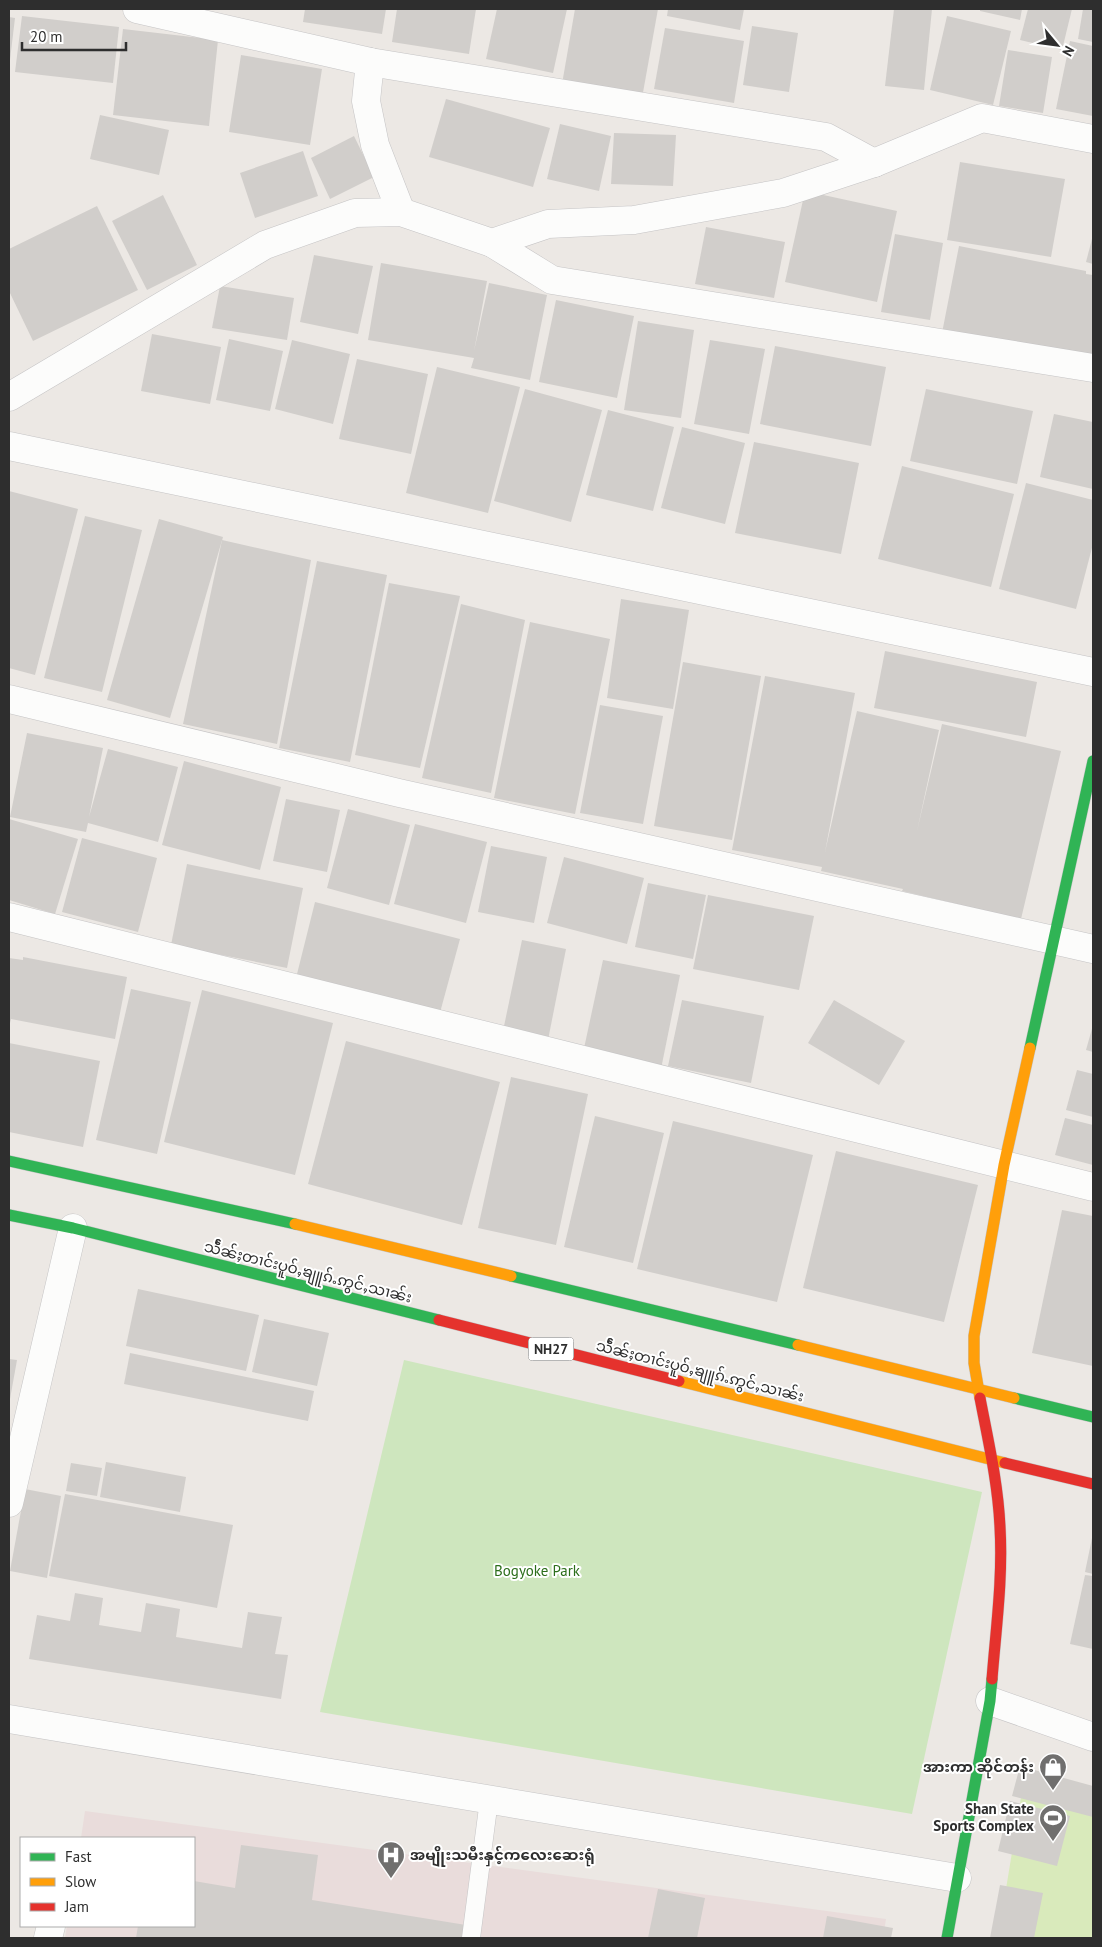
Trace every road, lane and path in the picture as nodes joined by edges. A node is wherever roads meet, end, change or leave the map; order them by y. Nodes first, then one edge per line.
1 (137, 9) edge
2 (370, 62) junction
3 (1093, 138) edge
4 (874, 163) junction
5 (401, 212) junction
6 (492, 244) junction
7 (1093, 368) edge
8 (9, 397) edge
9 (9, 446) edge
10 (1093, 672) edge
11 (9, 699) edge
12 (1093, 762) edge
13 (9, 917) edge
14 (1055, 941) junction
15 (1093, 950) edge
16 (9, 1161) edge
17 (1004, 1164) junction
18 (1093, 1187) edge
19 (9, 1215) edge
20 (73, 1228) junction
21 (978, 1387) junction
22 (1093, 1417) edge
23 (992, 1460) junction
24 (1093, 1484) edge
25 (9, 1503) edge
26 (990, 1701) junction
27 (9, 1719) edge
28 (1093, 1737) edge
29 (489, 1800) junction
30 (957, 1878) junction
31 (471, 1938) edge
32 (947, 1938) edge

1 - 2 street
2 - 4 street
2 - 5 street
3 - 4 street
4 - 6 street
5 - 6 street
5 - 8 street
6 - 7 street
9 - 10 street
11 - 14 street
12 - 14 main road
13 - 17 street
14 - 15 street
14 - 17 main road
16 - 21 main road
17 - 18 street
17 - 21 main road
19 - 20 main road, သဵႅၼ်ႈတၢင်းပူဝ်ႇၶျူၵ်ႉဢွင်ႇသၢၼ်း / NH27
20 - 23 main road, သဵႅၼ်ႈတၢင်းပူဝ်ႇၶျူၵ်ႉဢွင်ႇသၢၼ်း / NH27
20 - 25 street
21 - 22 main road
21 - 23 main road
23 - 24 main road, သဵႅၼ်ႈတၢင်းပူဝ်ႇၶျူၵ်ႉဢွင်ႇသၢၼ်း / NH27
23 - 26 main road
26 - 28 street
26 - 30 main road
27 - 29 street
29 - 30 street
29 - 31 lane
30 - 32 main road

